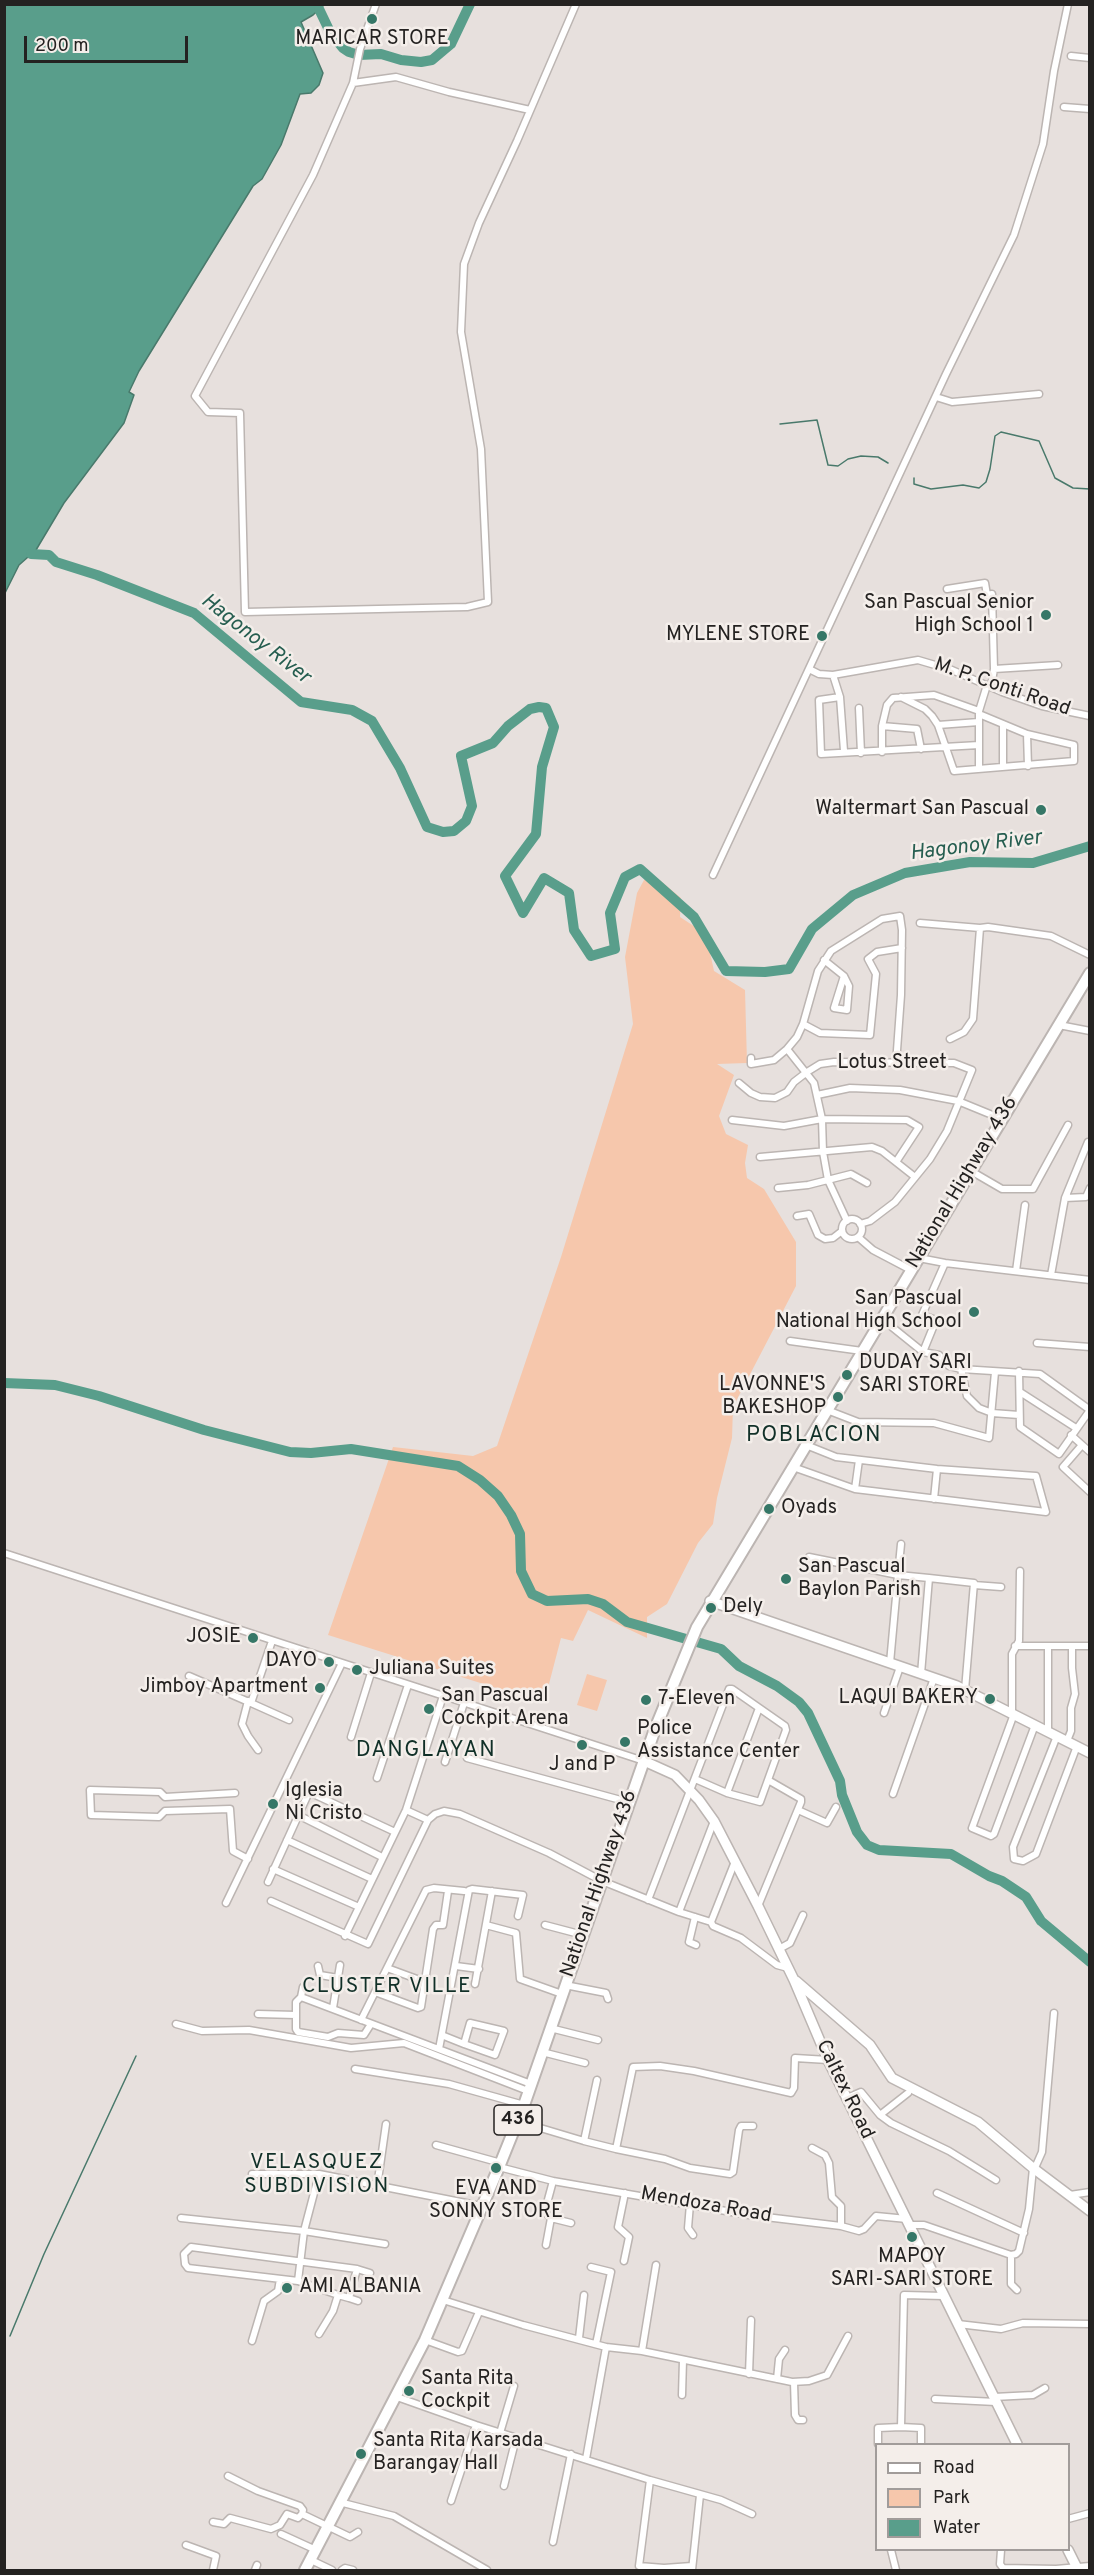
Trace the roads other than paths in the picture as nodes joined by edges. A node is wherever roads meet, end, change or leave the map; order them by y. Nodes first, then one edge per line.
1 (376, 4) edge
2 (576, 4) edge
3 (1068, 4) edge
4 (1071, 56) dead end
5 (1089, 58) edge
6 (353, 83) junction
7 (1064, 106) dead end
8 (1089, 109) edge
9 (530, 110) junction
10 (1039, 394) dead end
11 (936, 397) junction
12 (947, 589) dead end
13 (1058, 664) dead end
14 (808, 669) junction
15 (994, 669) junction
16 (833, 675) junction
17 (989, 686) junction
18 (901, 697) junction
19 (840, 698) junction
20 (859, 708) dead end
21 (979, 713) junction
22 (1089, 716) edge
23 (979, 722) junction
24 (1003, 724) junction
25 (938, 725) junction
26 (882, 726) junction
27 (1027, 734) junction
28 (979, 745) junction
29 (946, 748) junction
30 (921, 749) junction
31 (844, 751) junction
32 (882, 752) junction
33 (861, 753) junction
34 (1028, 766) junction
35 (1003, 767) junction
36 (979, 769) junction
37 (713, 875) dead end
38 (920, 923) dead end
39 (980, 928) junction
40 (902, 948) junction
41 (1089, 955) edge
42 (824, 960) junction
43 (1089, 973) edge
44 (844, 976) junction
45 (803, 1024) junction
46 (1059, 1025) junction
47 (1089, 1031) edge
48 (950, 1039) dead end
49 (787, 1049) junction
50 (751, 1058) dead end
51 (896, 1064) junction
52 (807, 1072) junction
53 (739, 1083) dead end
54 (817, 1095) junction
55 (958, 1101) junction
56 (822, 1119) junction
57 (1002, 1119) junction
58 (732, 1120) dead end
59 (1068, 1125) dead end
60 (1088, 1142) dead end
61 (823, 1152) junction
62 (760, 1157) dead end
63 (896, 1162) junction
64 (971, 1172) junction
65 (915, 1177) junction
66 (828, 1180) junction
67 (867, 1182) dead end
68 (778, 1188) dead end
69 (1089, 1188) edge
70 (1065, 1198) junction
71 (1025, 1205) dead end
72 (797, 1216) dead end
73 (847, 1221) junction
74 (860, 1224) junction
75 (842, 1231) junction
76 (858, 1237) junction
77 (919, 1258) junction
78 (945, 1263) junction
79 (911, 1270) junction
80 (1016, 1271) junction
81 (1051, 1275) junction
82 (1089, 1279) edge
83 (882, 1319) junction
84 (790, 1341) dead end
85 (1037, 1343) dead end
86 (1089, 1347) edge
87 (862, 1351) junction
88 (924, 1352) junction
89 (961, 1369) junction
90 (1019, 1371) junction
91 (995, 1372) junction
92 (1020, 1392) junction
93 (827, 1410) junction
94 (1089, 1411) edge
95 (992, 1413) junction
96 (1019, 1415) junction
97 (1076, 1428) junction
98 (1071, 1435) junction
99 (806, 1445) junction
100 (1082, 1445) junction
101 (1089, 1452) edge
102 (859, 1460) junction
103 (793, 1467) junction
104 (937, 1469) junction
105 (855, 1489) junction
106 (1089, 1492) edge
107 (934, 1498) junction
108 (901, 1544) dead end
109 (4, 1553) edge
110 (809, 1557) dead end
111 (1020, 1571) dead end
112 (898, 1575) junction
113 (929, 1578) junction
114 (974, 1585) junction
115 (1001, 1587) dead end
116 (710, 1601) junction
117 (272, 1641) junction
118 (1015, 1646) junction
119 (1048, 1646) junction
120 (1072, 1646) junction
121 (1089, 1646) edge
122 (342, 1663) junction
123 (890, 1663) junction
124 (900, 1667) junction
125 (371, 1673) junction
126 (921, 1674) junction
127 (189, 1676) dead end
128 (934, 1678) junction
129 (408, 1685) junction
130 (965, 1690) junction
131 (443, 1696) junction
132 (249, 1702) junction
133 (464, 1703) junction
134 (759, 1708) junction
135 (884, 1713) dead end
136 (1013, 1713) junction
137 (289, 1720) dead end
138 (1035, 1725) junction
139 (1052, 1734) junction
140 (351, 1737) dead end
141 (1067, 1741) junction
142 (1077, 1746) junction
143 (258, 1750) dead end
144 (1089, 1752) edge
145 (466, 1758) dead end
146 (644, 1761) junction
147 (445, 1762) dead end
148 (377, 1778) dead end
149 (695, 1779) junction
150 (768, 1780) junction
151 (691, 1791) junction
152 (235, 1793) dead end
153 (727, 1793) junction
154 (893, 1794) dead end
155 (165, 1797) junction
156 (628, 1802) junction
157 (836, 1807) dead end
158 (406, 1810) junction
159 (798, 1810) junction
160 (165, 1811) junction
161 (298, 1815) junction
162 (428, 1820) junction
163 (714, 1821) junction
164 (395, 1832) junction
165 (287, 1840) junction
166 (382, 1857) junction
167 (248, 1859) junction
168 (734, 1864) junction
169 (273, 1869) junction
170 (372, 1879) junction
171 (602, 1881) junction
172 (268, 1882) dead end
173 (448, 1891) junction
174 (464, 1891) dead end
175 (492, 1891) junction
176 (648, 1900) junction
177 (271, 1901) dead end
178 (226, 1903) dead end
179 (758, 1906) junction
180 (359, 1907) junction
181 (680, 1912) junction
182 (803, 1915) dead end
183 (518, 1916) dead end
184 (695, 1917) junction
185 (711, 1922) junction
186 (545, 1924) dead end
187 (486, 1925) junction
188 (583, 1935) junction
189 (345, 1936) junction
190 (696, 1946) dead end
191 (779, 1949) junction
192 (340, 1965) dead end
193 (318, 1966) dead end
194 (456, 1966) junction
195 (387, 1968) junction
196 (788, 1968) junction
197 (478, 1969) junction
198 (338, 1977) junction
199 (794, 1980) junction
200 (425, 1982) junction
201 (475, 1984) dead end
202 (303, 1987) dead end
203 (564, 1989) junction
204 (375, 1992) junction
205 (301, 1996) junction
206 (608, 1998) dead end
207 (333, 2008) junction
208 (1054, 2013) dead end
209 (258, 2014) dead end
210 (296, 2015) junction
211 (361, 2020) junction
212 (176, 2024) dead end
213 (371, 2024) junction
214 (550, 2028) junction
215 (444, 2036) junction
216 (598, 2040) dead end
217 (465, 2044) junction
218 (440, 2049) junction
219 (542, 2052) junction
220 (828, 2060) junction
221 (585, 2063) dead end
222 (355, 2069) dead end
223 (597, 2080) dead end
224 (530, 2088) junction
225 (908, 2093) dead end
226 (847, 2098) junction
227 (524, 2105) junction
228 (880, 2115) junction
229 (517, 2121) junction
230 (386, 2124) dead end
231 (753, 2126) dead end
232 (584, 2141) junction
233 (436, 2145) dead end
234 (812, 2148) dead end
235 (616, 2149) junction
236 (500, 2165) junction
237 (1034, 2169) junction
238 (252, 2174) dead end
239 (318, 2174) junction
240 (996, 2180) dead end
241 (553, 2181) junction
242 (377, 2187) junction
243 (1089, 2192) edge
244 (626, 2193) junction
245 (937, 2193) dead end
246 (1070, 2195) junction
247 (690, 2204) junction
248 (481, 2206) junction
249 (1089, 2211) edge
250 (181, 2218) dead end
251 (551, 2218) junction
252 (908, 2222) junction
253 (571, 2223) dead end
254 (841, 2226) junction
255 (304, 2231) junction
256 (1024, 2233) junction
257 (693, 2235) dead end
258 (385, 2244) dead end
259 (546, 2245) dead end
260 (1011, 2255) junction
261 (301, 2260) junction
262 (624, 2261) dead end
263 (656, 2265) dead end
264 (591, 2267) dead end
265 (357, 2269) junction
266 (370, 2273) dead end
267 (280, 2279) junction
268 (298, 2281) junction
269 (1017, 2290) dead end
270 (338, 2295) junction
271 (584, 2295) dead end
272 (944, 2296) junction
273 (349, 2298) junction
274 (443, 2300) junction
275 (358, 2301) dead end
276 (479, 2312) junction
277 (752, 2320) dead end
278 (1089, 2324) edge
279 (958, 2325) junction
280 (319, 2334) dead end
281 (848, 2336) dead end
282 (579, 2338) junction
283 (252, 2340) dead end
284 (425, 2340) junction
285 (596, 2344) junction
286 (606, 2347) junction
287 (785, 2350) dead end
288 (642, 2351) junction
289 (682, 2360) junction
290 (749, 2374) junction
291 (777, 2379) junction
292 (794, 2382) junction
293 (514, 2386) dead end
294 (1045, 2388) dead end
295 (682, 2395) dead end
296 (397, 2397) junction
297 (935, 2399) dead end
298 (995, 2399) junction
299 (803, 2420) dead end
300 (476, 2425) junction
301 (901, 2427) junction
302 (500, 2433) junction
303 (516, 2438) junction
304 (878, 2443) edge
305 (921, 2443) edge
306 (1016, 2443) edge
307 (572, 2454) junction
308 (586, 2458) junction
309 (228, 2476) dead end
310 (650, 2480) junction
311 (504, 2486) dead end
312 (700, 2495) junction
313 (451, 2501) dead end
314 (342, 2503) junction
315 (1089, 2513) edge
316 (302, 2514) junction
317 (752, 2514) dead end
318 (1070, 2518) edge
319 (213, 2522) dead end
320 (329, 2527) junction
321 (358, 2532) dead end
322 (281, 2534) dead end
323 (553, 2542) dead end
324 (186, 2545) dead end
325 (316, 2550) junction
326 (891, 2551) edge
327 (1001, 2551) edge
328 (1068, 2551) edge
329 (308, 2565) edge
330 (1089, 2566) edge
331 (692, 2568) edge
332 (1077, 2568) edge
333 (1056, 2570) edge
334 (213, 2571) edge
335 (332, 2571) edge
336 (342, 2571) edge
337 (352, 2571) edge
338 (487, 2571) edge
339 (896, 2571) edge

1 - 6 street
2 - 9 street
3 - 11 street
4 - 5 street
6 - 9 street
6 - 9 street
7 - 8 street
10 - 11 street
11 - 14 street
12 - 15 street
13 - 15 street
14 - 16 street, M. P. Conti Road
14 - 37 street
15 - 17 street
16 - 17 street, M. P. Conti Road
16 - 19 street
17 - 21 street
17 - 22 street, M. P. Conti Road
18 - 21 street
18 - 25 street
18 - 26 street
19 - 31 street
19 - 31 street
20 - 33 street
21 - 23 street
21 - 24 street
23 - 25 street
23 - 28 street
24 - 27 street
24 - 35 street
25 - 29 street
26 - 30 street
26 - 32 street
27 - 34 street
27 - 34 street
28 - 29 street
28 - 36 street
29 - 30 street
29 - 36 street
30 - 32 street
31 - 33 street
32 - 33 street
34 - 35 street
35 - 36 street
38 - 39 street
39 - 41 street
39 - 48 street
40 - 42 street
40 - 45 street
40 - 51 street
42 - 44 street
42 - 45 street
43 - 46 main road, National Highway 436 / 436
44 - 44 street
45 - 49 street
46 - 47 street
46 - 57 main road, National Highway 436 / 436
49 - 50 street
49 - 52 street
51 - 52 street, Lotus Street
51 - 55 street, Lotus Street
52 - 53 street, Lotus Street
52 - 54 street
54 - 55 street
54 - 56 street
55 - 57 street
55 - 65 street, Lotus Street
56 - 58 street
56 - 61 street
56 - 63 street
57 - 64 main road, National Highway 436 / 436
59 - 64 street
60 - 70 street
61 - 62 street
61 - 63 street
61 - 66 street
63 - 65 street
64 - 77 main road, National Highway 436 / 436
65 - 74 street, Lotus Street
66 - 67 street
66 - 68 street
66 - 73 street
69 - 70 street
70 - 81 street
71 - 80 street
72 - 75 street
73 - 74 street
73 - 75 street
74 - 76 street
75 - 76 street
76 - 79 street
77 - 78 street
77 - 79 main road, National Highway 436 / 436
78 - 80 street
78 - 88 street
79 - 83 main road, National Highway 436 / 436
80 - 81 street
81 - 82 street
83 - 87 main road, National Highway 436 / 436
83 - 88 street
84 - 87 street
85 - 86 street
87 - 93 main road, National Highway 436 / 436
88 - 89 street
89 - 91 street
89 - 95 street
90 - 91 street
90 - 92 street
90 - 94 street
91 - 95 street
92 - 96 street
92 - 97 street
93 - 95 street
93 - 99 main road, National Highway 436 / 436
94 - 97 street
95 - 96 street
96 - 98 street
97 - 98 street
98 - 100 street
99 - 102 street
99 - 103 main road, National Highway 436 / 436
100 - 101 street
100 - 106 street
102 - 104 street
102 - 105 street
103 - 105 street
103 - 116 main road, National Highway 436 / 436
104 - 107 street
104 - 107 street
105 - 107 street
108 - 112 street
109 - 117 street
110 - 112 street
111 - 118 street
112 - 113 street
112 - 123 street
113 - 114 street
113 - 126 street
114 - 115 street
114 - 130 street
116 - 123 street
116 - 146 main road, National Highway 436 / 436
117 - 122 street
117 - 132 street
118 - 119 street
118 - 136 street
119 - 120 street
119 - 139 street
120 - 121 street
120 - 141 street
122 - 125 street
122 - 167 street
123 - 124 street
124 - 126 street
124 - 135 street
125 - 129 street
125 - 140 street
126 - 128 street
127 - 132 street
128 - 130 street
128 - 154 street
129 - 131 street
129 - 148 street
130 - 136 street
131 - 133 street
131 - 158 street
132 - 137 street
132 - 143 street
133 - 146 street
133 - 147 street
134 - 149 street
134 - 150 street
134 - 153 street
136 - 138 street
136 - 138 street
138 - 139 street
139 - 141 street
139 - 142 street
141 - 142 street
142 - 144 street
145 - 156 street
146 - 151 street, Caltex Road
146 - 156 main road, National Highway 436 / 436
149 - 151 street
149 - 153 street
150 - 153 street
150 - 159 street
151 - 163 street, Caltex Road
151 - 176 street
152 - 155 street
155 - 160 street
155 - 160 street
156 - 171 main road, National Highway 436 / 436
157 - 159 street
158 - 162 street
158 - 164 street
159 - 179 street
160 - 167 street
161 - 164 street
161 - 165 street
161 - 166 street
162 - 171 street
162 - 189 street
163 - 168 street, Caltex Road
163 - 181 street
164 - 166 street
165 - 169 street
165 - 170 street
166 - 170 street
167 - 178 street
168 - 179 street, Caltex Road
168 - 185 street
169 - 172 street
169 - 180 street
170 - 180 street
171 - 176 street
171 - 188 main road, National Highway 436 / 436
173 - 174 street
173 - 195 street
173 - 200 street
175 - 183 street
175 - 187 street
175 - 194 street
176 - 181 street
177 - 189 street
179 - 191 street, Caltex Road
180 - 189 street
181 - 184 street
182 - 191 street
184 - 185 street
184 - 190 street
185 - 196 street
186 - 188 street
187 - 197 street
187 - 203 street
188 - 203 main road, National Highway 436 / 436
191 - 196 street, Caltex Road
192 - 198 street
193 - 198 street
194 - 197 street
194 - 215 street
195 - 200 street
195 - 204 street
196 - 199 street, Caltex Road
197 - 201 street
198 - 207 street
199 - 220 street, Caltex Road
199 - 237 street
200 - 204 street
202 - 205 street
203 - 206 street
203 - 214 main road, National Highway 436 / 436
204 - 211 street
205 - 207 street
205 - 210 street
207 - 211 street
208 - 237 street
209 - 210 street
210 - 213 street
211 - 213 street
212 - 224 street
213 - 218 street
214 - 216 street
214 - 219 main road, National Highway 436 / 436
215 - 217 street
215 - 218 street
217 - 217 street
218 - 224 street
219 - 221 street
219 - 224 main road, National Highway 436 / 436
220 - 226 street, Caltex Road
220 - 235 street
222 - 227 street
223 - 232 street
224 - 227 main road, National Highway 436 / 436
225 - 228 street
226 - 228 street
226 - 252 street, Caltex Road
227 - 229 main road, National Highway 436 / 436
228 - 240 street
229 - 232 street
229 - 236 main road, National Highway 436 / 436
230 - 242 street
231 - 235 street
232 - 235 street
233 - 236 street, Mendoza Road
234 - 254 street
236 - 241 street, Mendoza Road
236 - 248 main road, National Highway 436 / 436
237 - 246 street
237 - 256 street
238 - 239 street
239 - 242 street
239 - 255 street
241 - 244 street, Mendoza Road
241 - 251 street
242 - 248 street
243 - 246 street
244 - 247 street, Mendoza Road
244 - 262 street
245 - 256 street
246 - 249 street
247 - 254 street, Mendoza Road
247 - 257 street
248 - 274 main road, National Highway 436 / 436
250 - 255 street
251 - 253 street
251 - 259 street
252 - 254 street, Mendoza Road
252 - 260 street
252 - 272 street, Caltex Road
255 - 258 street
255 - 261 street
256 - 260 street
260 - 269 street
261 - 265 street
261 - 267 street
261 - 268 street
263 - 288 street
264 - 285 street
265 - 266 street
265 - 273 street
267 - 268 street
267 - 283 street
268 - 270 street
270 - 273 street
270 - 280 street
271 - 282 street
272 - 279 street, Caltex Road
272 - 301 street
273 - 275 street
274 - 276 street
274 - 284 main road, National Highway 436 / 436
276 - 282 street
276 - 284 street
277 - 290 street
278 - 279 street
279 - 298 street, Caltex Road
281 - 292 street
282 - 285 street
284 - 296 main road, National Highway 436 / 436
285 - 286 street
286 - 288 street
286 - 308 street
287 - 291 street
288 - 289 street
289 - 290 street
289 - 295 street
290 - 291 street
291 - 292 street
292 - 299 street
293 - 302 street
294 - 298 street
296 - 300 street
296 - 314 main road, National Highway 436 / 436
297 - 298 street
298 - 306 street, Caltex Road
300 - 302 street
300 - 313 street
301 - 304 street
301 - 305 street
302 - 303 street
303 - 307 street
303 - 311 street
307 - 308 street
307 - 323 street
308 - 310 street
309 - 316 street
310 - 312 street
310 - 331 street
312 - 317 street
312 - 331 street
314 - 320 main road, National Highway 436 / 436
314 - 338 street
315 - 318 street
316 - 319 street
316 - 320 street
320 - 321 street
320 - 325 main road, National Highway 436 / 436
322 - 325 street
324 - 334 street
325 - 329 main road, National Highway 436 / 436
326 - 339 street
327 - 333 street
328 - 332 street
329 - 335 street
330 - 332 street
332 - 333 street
336 - 337 street

